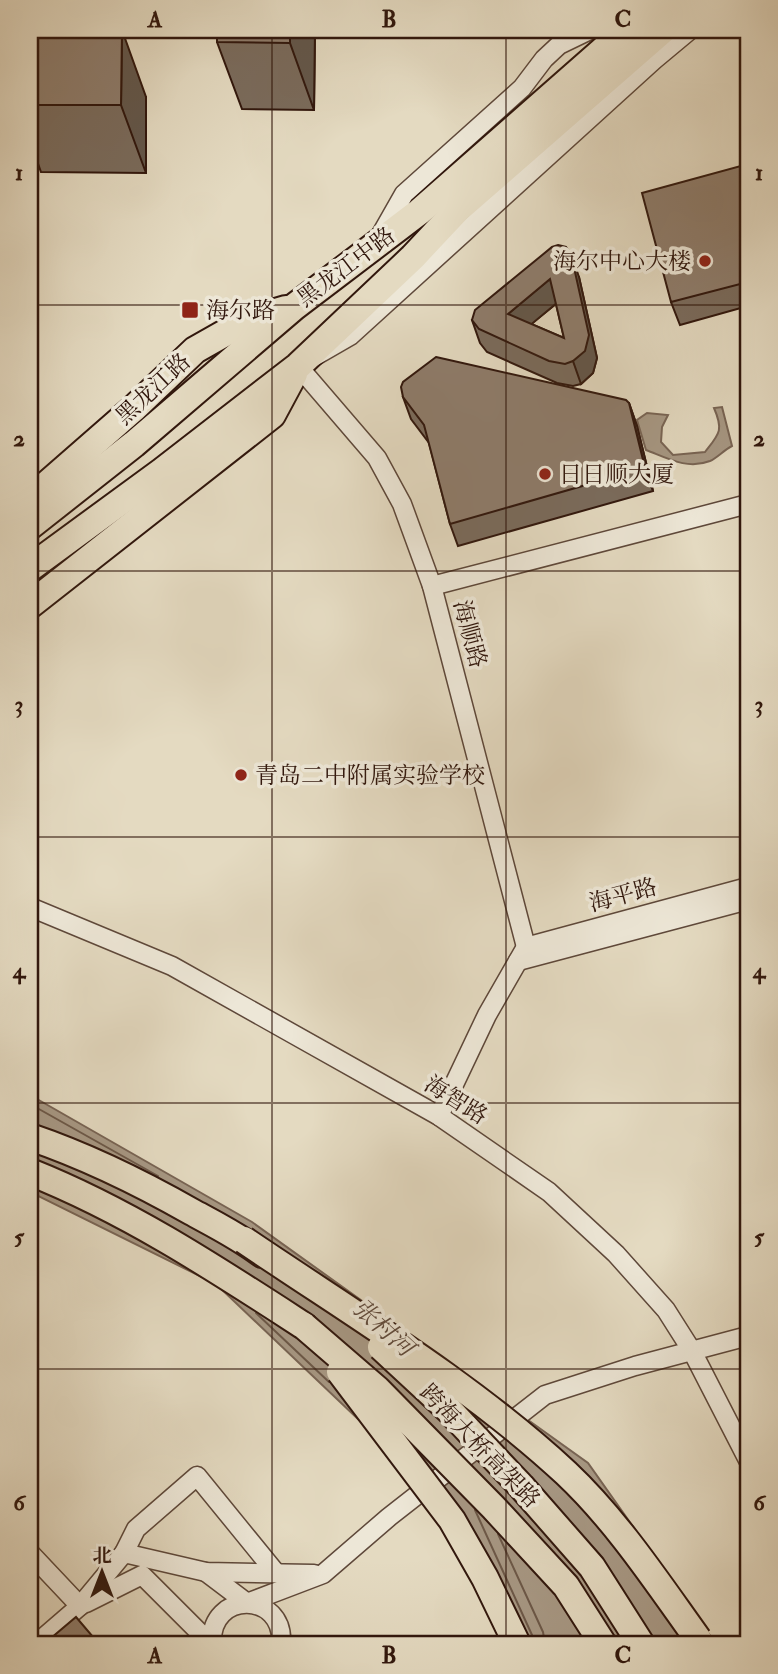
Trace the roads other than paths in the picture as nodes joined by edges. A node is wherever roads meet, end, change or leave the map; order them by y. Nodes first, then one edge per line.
1 (590, 30) edge
2 (626, 30) edge
3 (663, 30) edge
4 (690, 30) edge
5 (377, 244) junction
6 (294, 307) junction
7 (298, 366) junction
8 (30, 499) edge
9 (748, 504) edge
10 (30, 526) edge
11 (37, 562) edge
12 (432, 586) junction
13 (30, 606) edge
14 (748, 887) edge
15 (748, 900) edge
16 (30, 907) edge
17 (522, 954) junction
18 (439, 1116) junction
19 (30, 1119) edge
20 (30, 1138) edge
21 (30, 1172) edge
22 (30, 1188) edge
23 (154, 1191) junction
24 (141, 1226) junction
25 (244, 1240) junction
26 (304, 1326) junction
27 (748, 1336) edge
28 (692, 1351) junction
29 (748, 1460) edge
30 (30, 1553) edge
31 (124, 1553) junction
32 (206, 1572) junction
33 (276, 1573) junction
34 (323, 1574) junction
35 (247, 1603) junction
36 (80, 1606) junction
37 (700, 1642) edge
38 (36, 1644) edge
39 (212, 1644) edge
40 (281, 1644) edge
41 (517, 1644) edge
42 (603, 1644) edge
43 (641, 1644) edge

1 - 5 street
2 - 5 highway, 黑龙江中路
3 - 7 highway, 黑龙江中路
4 - 7 street
5 - 6 highway, 黑龙江中路
6 - 8 highway, 黑龙江路
6 - 10 highway, 黑龙江中路
7 - 11 highway, 黑龙江中路
7 - 12 street, 海顺路
7 - 13 highway, 黑龙江中路
9 - 12 street
12 - 17 street, 海顺路
14 - 17 street, 海平路
15 - 17 street, 海平路
16 - 18 street, 海智路
17 - 18 street
18 - 28 street, 海智路
19 - 23 highway
20 - 23 highway, 跨海大桥高架路
21 - 24 highway, 跨海大桥高架路
22 - 24 highway
23 - 25 highway, 跨海大桥高架路
24 - 26 highway, 跨海大桥高架路
25 - 37 highway, bridge
25 - 43 highway, 跨海大桥高架路, bridge
26 - 41 highway, bridge
26 - 42 highway, 跨海大桥高架路, bridge
27 - 28 street
28 - 29 street, 海智路
28 - 34 street, bridge
30 - 36 street
31 - 32 street
31 - 33 street
31 - 36 street
32 - 33 street
32 - 35 street
33 - 34 street
34 - 35 street
35 - 39 street
35 - 40 street
36 - 38 street
36 - 39 street

